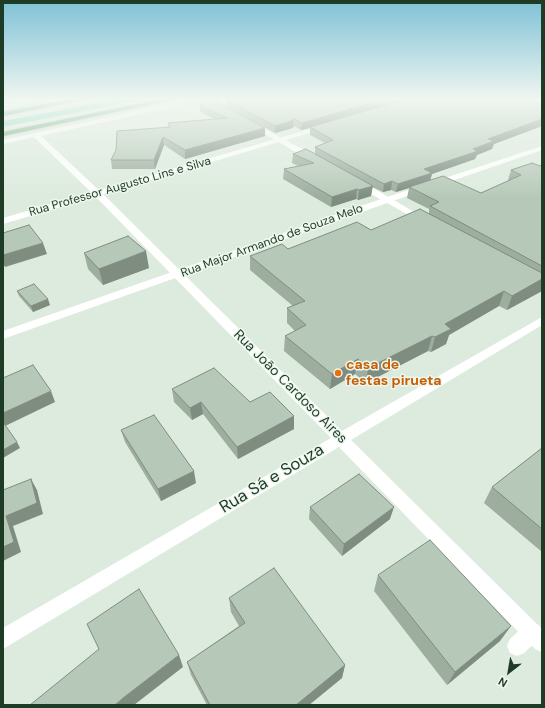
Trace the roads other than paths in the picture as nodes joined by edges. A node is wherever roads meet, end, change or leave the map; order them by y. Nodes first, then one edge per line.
1 (50, 132) edge
2 (266, 132) edge
3 (309, 132) edge
4 (36, 135) junction
5 (281, 140) junction
6 (3, 142) edge
7 (542, 148) edge
8 (321, 162) edge
9 (354, 181) edge
10 (98, 194) junction
11 (387, 200) junction
12 (3, 221) edge
13 (435, 227) edge
14 (178, 274) junction
15 (542, 320) edge
16 (3, 335) edge
17 (341, 438) junction
18 (537, 637) edge
19 (3, 639) edge
20 (517, 646) dead end

1 - 4 street
2 - 5 street
3 - 5 street, Rua Professor Augusto Lins e Silva
4 - 6 street
4 - 10 street, Rua João Cardoso Aires
5 - 8 street
5 - 10 street, Rua Professor Augusto Lins e Silva
7 - 11 street, Rua Major Armando de Souza Melo
9 - 11 street
10 - 12 street, Rua Professor Augusto Lins e Silva
10 - 14 street, Rua João Cardoso Aires
11 - 13 street
11 - 14 street, Rua Major Armando de Souza Melo
14 - 16 street, Rua Major Armando de Souza Melo
14 - 17 street, Rua João Cardoso Aires
15 - 17 street, Rua Sá e Souza
17 - 18 street, Rua João Cardoso Aires
17 - 19 street, Rua Sá e Souza
18 - 20 street

